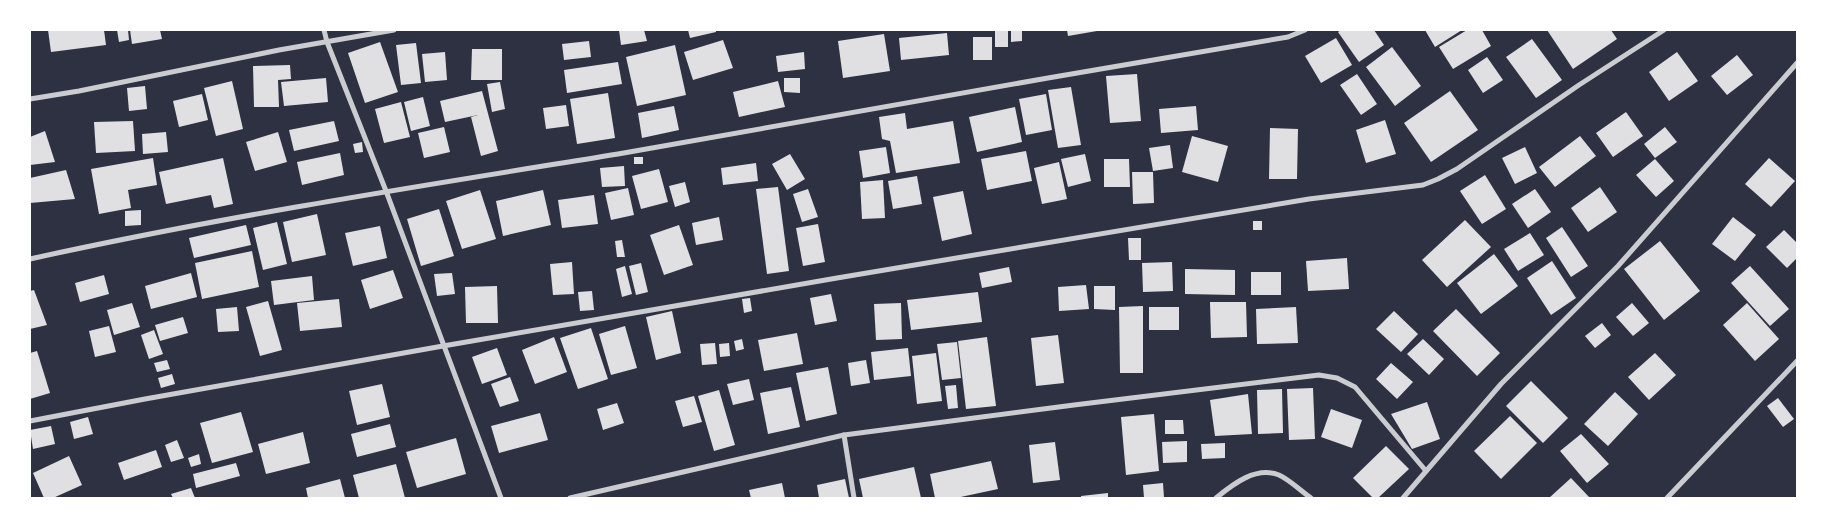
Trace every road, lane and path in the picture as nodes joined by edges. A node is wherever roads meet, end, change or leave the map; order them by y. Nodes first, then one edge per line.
1 (324, 30) edge
2 (394, 30) edge
3 (1305, 30) edge
4 (1664, 30) edge
5 (327, 42) junction
6 (1797, 63) edge
7 (30, 99) edge
8 (386, 191) junction
9 (30, 259) edge
10 (443, 346) junction
11 (1797, 361) edge
12 (30, 421) edge
13 (844, 435) junction
14 (1426, 471) junction
15 (501, 498) edge
16 (570, 498) edge
17 (854, 498) edge
18 (1216, 498) edge
19 (1311, 498) edge
20 (1402, 498) edge
21 (1667, 498) edge

1 - 5 street
2 - 5 street
3 - 8 street
4 - 10 street
5 - 7 street
5 - 8 street
6 - 14 street
8 - 9 street
8 - 10 street
10 - 12 street
10 - 15 street
11 - 21 street
13 - 14 street
13 - 16 street
13 - 17 street
14 - 20 street
18 - 19 street

